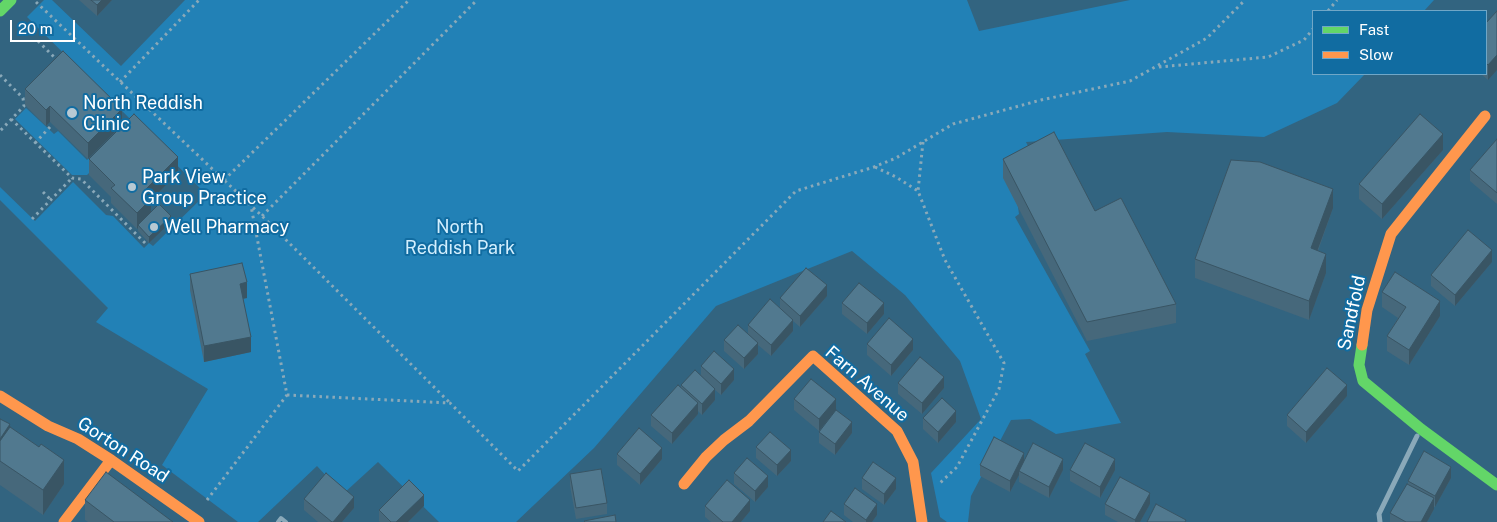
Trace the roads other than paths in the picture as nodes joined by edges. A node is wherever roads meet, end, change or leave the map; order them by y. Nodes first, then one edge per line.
1 (11, 0) edge
2 (0, 11) edge
3 (1485, 116) dead end
4 (0, 396) edge
5 (1421, 429) junction
6 (111, 460) junction
7 (684, 484) dead end
8 (1497, 485) edge
9 (64, 522) edge
10 (199, 522) edge
11 (278, 522) edge
12 (286, 522) edge
13 (922, 522) edge
14 (1380, 522) edge

1 - 2 street
3 - 5 street, Sandfold
4 - 6 street, Gorton Road
5 - 8 street, Sandfold
5 - 14 street
6 - 9 street
6 - 10 street, Gorton Road
7 - 13 street, Farn Avenue
11 - 12 lane

